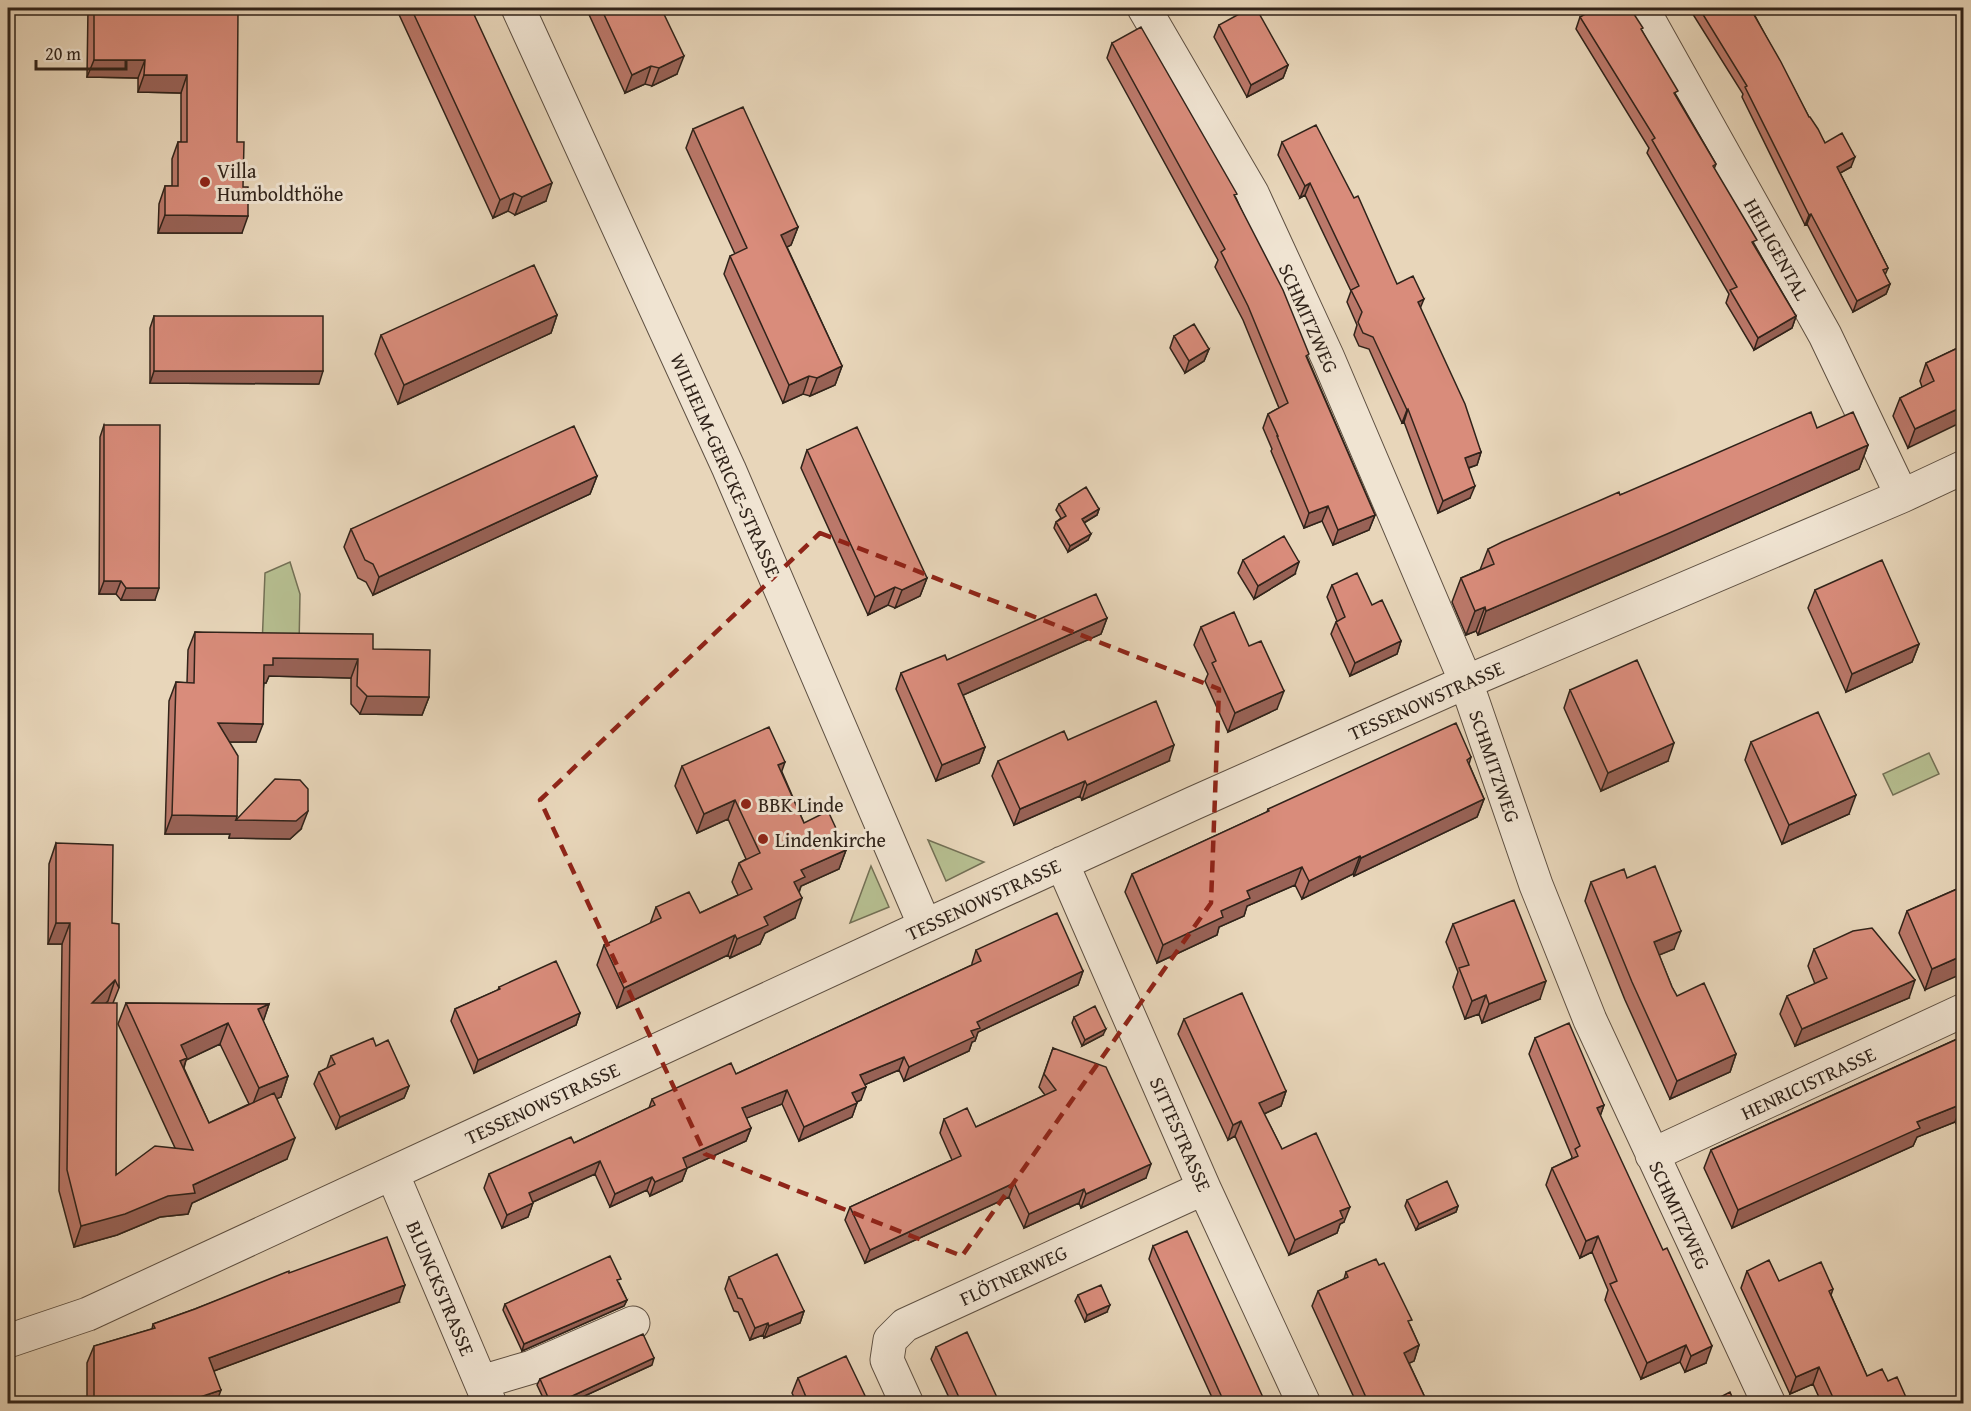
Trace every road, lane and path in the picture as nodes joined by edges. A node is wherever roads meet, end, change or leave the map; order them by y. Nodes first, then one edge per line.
1 (518, 8) edge
2 (1143, 8) edge
3 (1642, 8) edge
4 (1964, 467) edge
5 (1902, 496) junction
6 (1466, 682) junction
7 (1062, 863) junction
8 (925, 926) junction
9 (1964, 1010) edge
10 (1652, 1155) junction
11 (392, 1173) junction
12 (1204, 1188) junction
13 (633, 1323) dead end
14 (8, 1341) edge
15 (485, 1393) edge
16 (907, 1404) edge
17 (1304, 1404) edge
18 (1768, 1404) edge

1 - 8 street, WILHELM-GERICKE-STRASSE
2 - 6 street, SCHMITZWEG
3 - 5 street, HEILIGENTAL
4 - 5 street, TESSENOWSTRASSE
5 - 6 street, TESSENOWSTRASSE
6 - 7 street, TESSENOWSTRASSE
6 - 10 street, SCHMITZWEG
7 - 8 street, TESSENOWSTRASSE
7 - 12 street, SITTESTRASSE
8 - 11 street, TESSENOWSTRASSE
9 - 10 street, HENRICISTRASSE
10 - 18 street, SCHMITZWEG
11 - 14 street, TESSENOWSTRASSE
11 - 15 street, BLUNCKSTRASSE
12 - 16 street, FLÖTNERWEG
12 - 17 street, SITTESTRASSE
13 - 15 street

